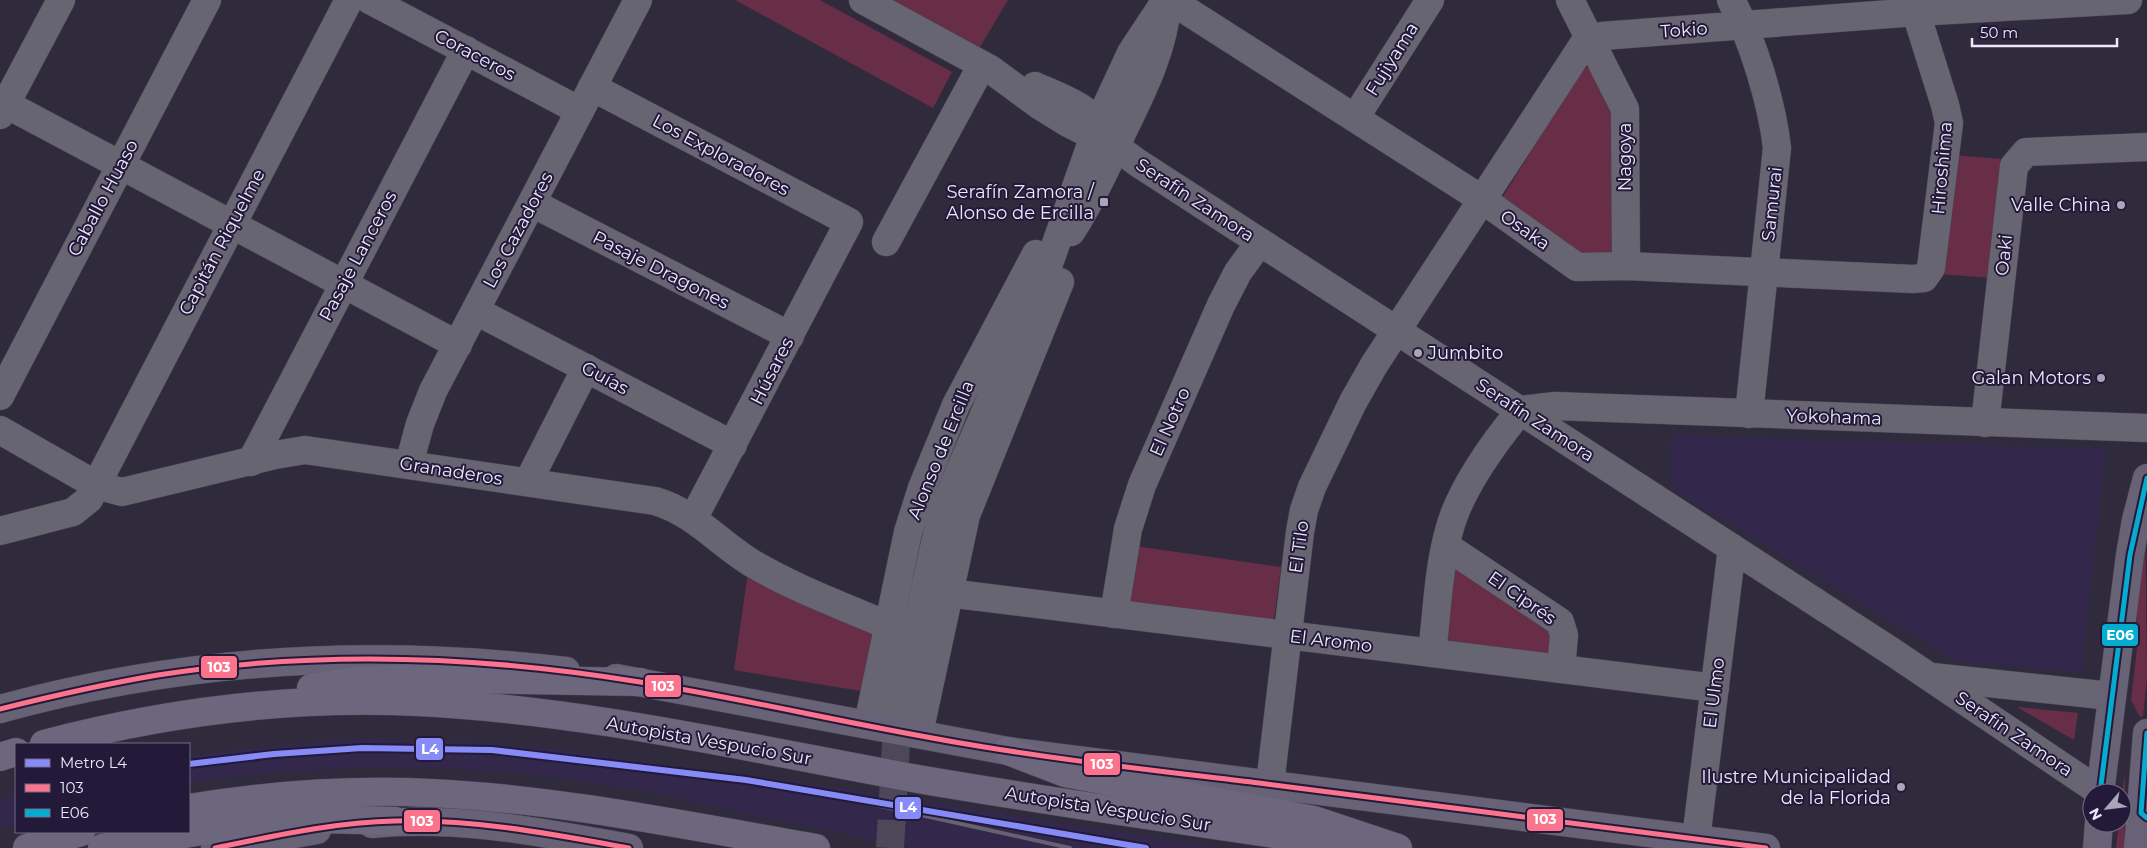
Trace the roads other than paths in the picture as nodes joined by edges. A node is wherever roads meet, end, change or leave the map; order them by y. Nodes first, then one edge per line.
1 (61, 0) edge
2 (207, 0) edge
3 (349, 0) edge
4 (370, 0) edge
5 (638, 0) edge
6 (863, 0) edge
7 (1168, 0) edge
8 (1430, 0) edge
9 (1570, 0) edge
10 (1731, 0) edge
11 (2128, 0) edge
12 (1914, 6) edge
13 (1745, 26) junction
14 (1591, 38) junction
15 (466, 50) junction
16 (986, 67) junction
17 (586, 99) junction
18 (3, 109) edge
19 (1355, 118) junction
20 (1103, 135) junction
21 (2147, 147) edge
22 (121, 165) junction
23 (1483, 200) junction
24 (532, 203) junction
25 (1077, 204) junction
26 (849, 222) joint
27 (231, 224) junction
28 (886, 242) dead end
29 (1260, 242) junction
30 (1626, 266) junction
31 (1931, 268) joint
32 (1764, 273) junction
33 (344, 284) junction
34 (476, 311) junction
35 (1397, 331) junction
36 (790, 336) junction
37 (458, 344) junction
38 (586, 368) junction
39 (0, 396) edge
40 (1521, 410) junction
41 (1749, 414) junction
42 (1986, 424) junction
43 (2147, 428) edge
44 (0, 430) edge
45 (734, 445) junction
46 (251, 462) junction
47 (409, 464) junction
48 (2147, 478) edge
49 (528, 482) junction
50 (96, 485) junction
51 (694, 518) junction
52 (0, 531) edge
53 (1446, 546) junction
54 (1732, 548) junction
55 (948, 593) junction
56 (1114, 614) junction
57 (889, 626) junction
58 (1287, 635) junction
59 (1432, 653) junction
60 (1561, 669) junction
61 (1928, 676) junction
62 (640, 682) junction
63 (1714, 688) junction
64 (2111, 696) junction
65 (0, 709) edge
66 (230, 709) junction
67 (898, 710) tunnel mouth
68 (868, 724) junction
69 (919, 733) junction
70 (2146, 740) edge
71 (49, 743) edge
72 (1008, 751) junction
73 (15, 752) edge
74 (0, 757) edge
75 (2085, 783) edge
76 (2101, 783) edge
77 (1270, 784) junction
78 (190, 808) edge
79 (2144, 815) edge
80 (395, 821) junction
81 (78, 833) edge
82 (2098, 833) edge
83 (1696, 839) junction
84 (539, 840) edge
85 (27, 848) edge
86 (102, 848) edge
87 (215, 848) edge
88 (629, 848) edge
89 (816, 848) edge
90 (1372, 848) edge
91 (1398, 848) edge
92 (1766, 848) edge
93 (2097, 848) edge
94 (2138, 848) edge

1 - 18 street
2 - 22 street, Caballo Huaso
3 - 27 street, Capitán Riquelme
4 - 15 street, Coraceros
5 - 17 street, Los Cazadores
6 - 16 street, Serafín Zamora
7 - 19 street, Osaka
7 - 20 street, Alonso de Ercilla
8 - 19 street, Fujiyama
9 - 14 street, Nagoya
10 - 13 street, Samurai
11 - 12 street, Tokio
12 - 13 street, Tokio
12 - 31 street, Hiroshima
13 - 14 street, Tokio
13 - 32 street, Samurai
14 - 23 street
14 - 30 street, Nagoya
15 - 17 street, Coraceros
15 - 33 street, Pasaje Lanceros
16 - 20 street, Serafín Zamora
16 - 28 street
17 - 24 street, Los Cazadores
17 - 26 street, Los Exploradores
18 - 22 street
19 - 23 street, Osaka
20 - 25 street, Alonso de Ercilla
20 - 29 street, Serafín Zamora
21 - 42 street, Oaki
22 - 27 street
22 - 39 street, Caballo Huaso
23 - 30 street, Osaka
23 - 35 street
24 - 34 street, Los Cazadores
24 - 36 street, Pasaje Dragones
25 - 55 street, Alonso de Ercilla
25 - 57 street, Alonso de Ercilla
25 - 67 street, Alonso de Ercilla
26 - 36 street, Húsares
27 - 33 street
27 - 50 street, Capitán Riquelme
29 - 35 street, Serafín Zamora
29 - 56 street, El Notro
30 - 32 street, Osaka
31 - 32 street, Osaka
32 - 41 street, Samurai
33 - 37 street
33 - 46 street, Pasaje Lanceros
34 - 37 street, Los Cazadores
34 - 38 street, Guías
35 - 40 street, Serafín Zamora
35 - 58 street, El Tilo
36 - 45 street, Húsares
37 - 47 street, Los Cazadores
38 - 45 street, Guías
38 - 49 street
40 - 41 street, Yokohama
40 - 53 street
40 - 54 street, Serafín Zamora
41 - 42 street, Yokohama
42 - 43 street, Yokohama
44 - 50 street, Granaderos
45 - 51 street, Húsares
46 - 47 street, Granaderos
46 - 50 street, Granaderos
47 - 49 street, Granaderos
48 - 64 main road
49 - 51 street, Granaderos
50 - 52 street, Capitán Riquelme
51 - 57 street, Granaderos
53 - 59 street
53 - 60 street, El Ciprés
54 - 61 street, Serafín Zamora
54 - 63 street, El Ulmo
55 - 56 street, El Aromo
55 - 69 street, Alonso de Ercilla
56 - 58 street, El Aromo
57 - 68 street, Alonso de Ercilla
58 - 59 street, El Aromo
58 - 77 street, El Tilo
59 - 60 street, El Aromo
60 - 63 street, El Aromo
61 - 64 street, Serafín Zamora
61 - 75 street, Serafín Zamora
62 - 65 main road
62 - 66 highway
62 - 68 main road
63 - 83 street, El Ulmo
64 - 70 main road
64 - 76 main road
66 - 71 highway, Autopista Vespucio Sur
66 - 90 highway, Autopista Vespucio Sur
68 - 69 main road
69 - 72 main road
70 - 79 main road
72 - 77 main road
72 - 91 highway
73 - 74 highway
77 - 83 main road
78 - 89 highway
79 - 94 main road
80 - 84 main road
80 - 86 highway
80 - 87 main road
81 - 85 highway
82 - 93 main road
83 - 92 main road
84 - 88 main road

